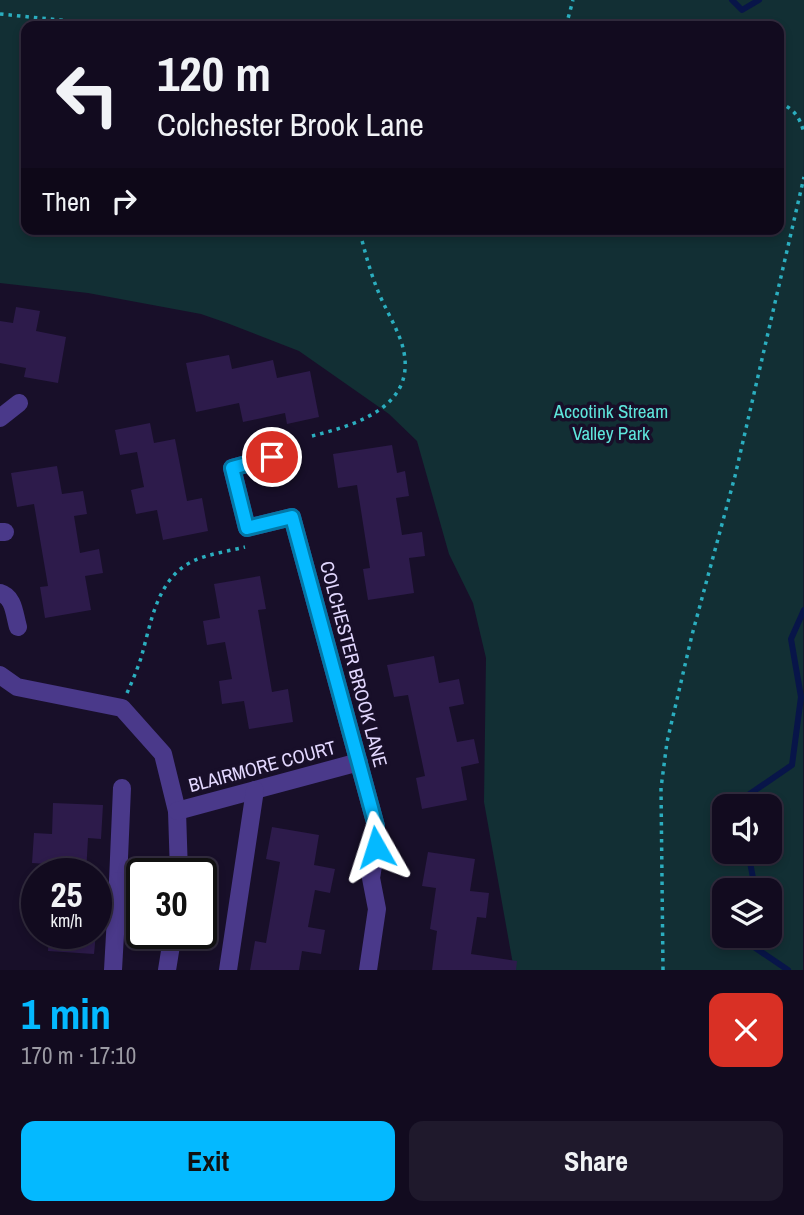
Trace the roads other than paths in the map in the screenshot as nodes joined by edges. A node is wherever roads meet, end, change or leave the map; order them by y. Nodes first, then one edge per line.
1 (19, 403) dead end
2 (0, 418) edge
3 (272, 457) dead end
4 (0, 593) edge
5 (18, 626) dead end
6 (0, 675) edge
7 (359, 762) junction
8 (122, 788) dead end
9 (255, 790) junction
10 (177, 811) junction
11 (179, 858) edge
12 (118, 881) junction
13 (126, 882) edge
14 (170, 949) edge
15 (113, 970) edge
16 (167, 970) edge
17 (228, 970) edge
18 (368, 970) edge

1 - 2 street
3 - 7 street, COLCHESTER BROOK LANE
4 - 5 street
6 - 10 street
7 - 9 street, BLAIRMORE COURT
7 - 18 street, COLCHESTER BROOK LANE
8 - 12 street
9 - 10 street, BLAIRMORE COURT
9 - 17 street
10 - 11 street
12 - 13 street
12 - 15 street
14 - 16 street

